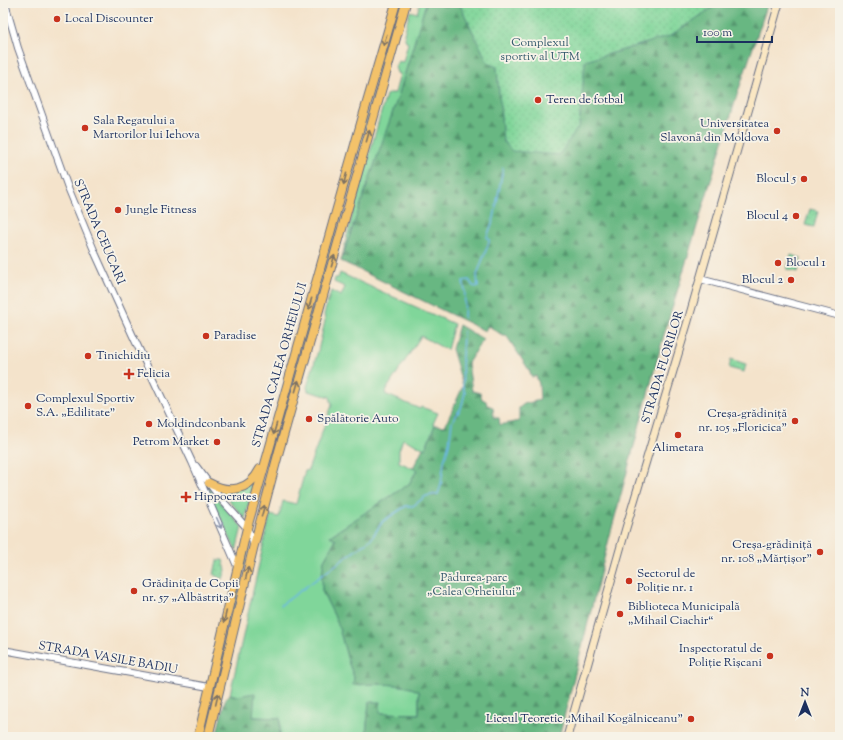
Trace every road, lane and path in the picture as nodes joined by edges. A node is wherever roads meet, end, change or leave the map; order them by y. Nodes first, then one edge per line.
1 (5, 3) edge
2 (396, 3) edge
3 (406, 3) edge
4 (779, 3) edge
5 (376, 71) junction
6 (386, 74) junction
7 (700, 279) junction
8 (840, 316) edge
9 (279, 451) junction
10 (268, 452) junction
11 (192, 462) junction
12 (209, 483) junction
13 (247, 528) junction
14 (253, 549) junction
15 (237, 566) junction
16 (3, 650) edge
17 (209, 687) junction
18 (198, 737) edge
19 (208, 737) edge
20 (567, 737) edge

1 - 11 street, STRADA CEUCARI
2 -> 5 highway, STRADA CALEA ORHEIULUI
3 - 6 highway, STRADA CALEA ORHEIULUI
4 - 7 main road, STRADA FLORILOR
5 - 6 highway
5 -> 10 highway, STRADA CALEA ORHEIULUI
9 -> 6 highway, STRADA CALEA ORHEIULUI
7 - 8 street
7 - 20 main road, STRADA FLORILOR
9 - 10 highway
14 -> 9 highway, STRADA CALEA ORHEIULUI
10 - 12 highway
10 - 13 highway, STRADA CALEA ORHEIULUI
11 - 12 street, STRADA CEUCARI
11 -> 15 street, STRADA CEUCARI
12 - 13 street, STRADA CEUCARI
13 - 14 street, STRADA CEUCARI
13 - 15 highway, STRADA CALEA ORHEIULUI
19 -> 14 highway, STRADA CALEA ORHEIULUI
15 -> 17 highway, STRADA CALEA ORHEIULUI
16 - 17 street, STRADA VASILE BADIU
17 - 18 highway, STRADA CALEA ORHEIULUI

